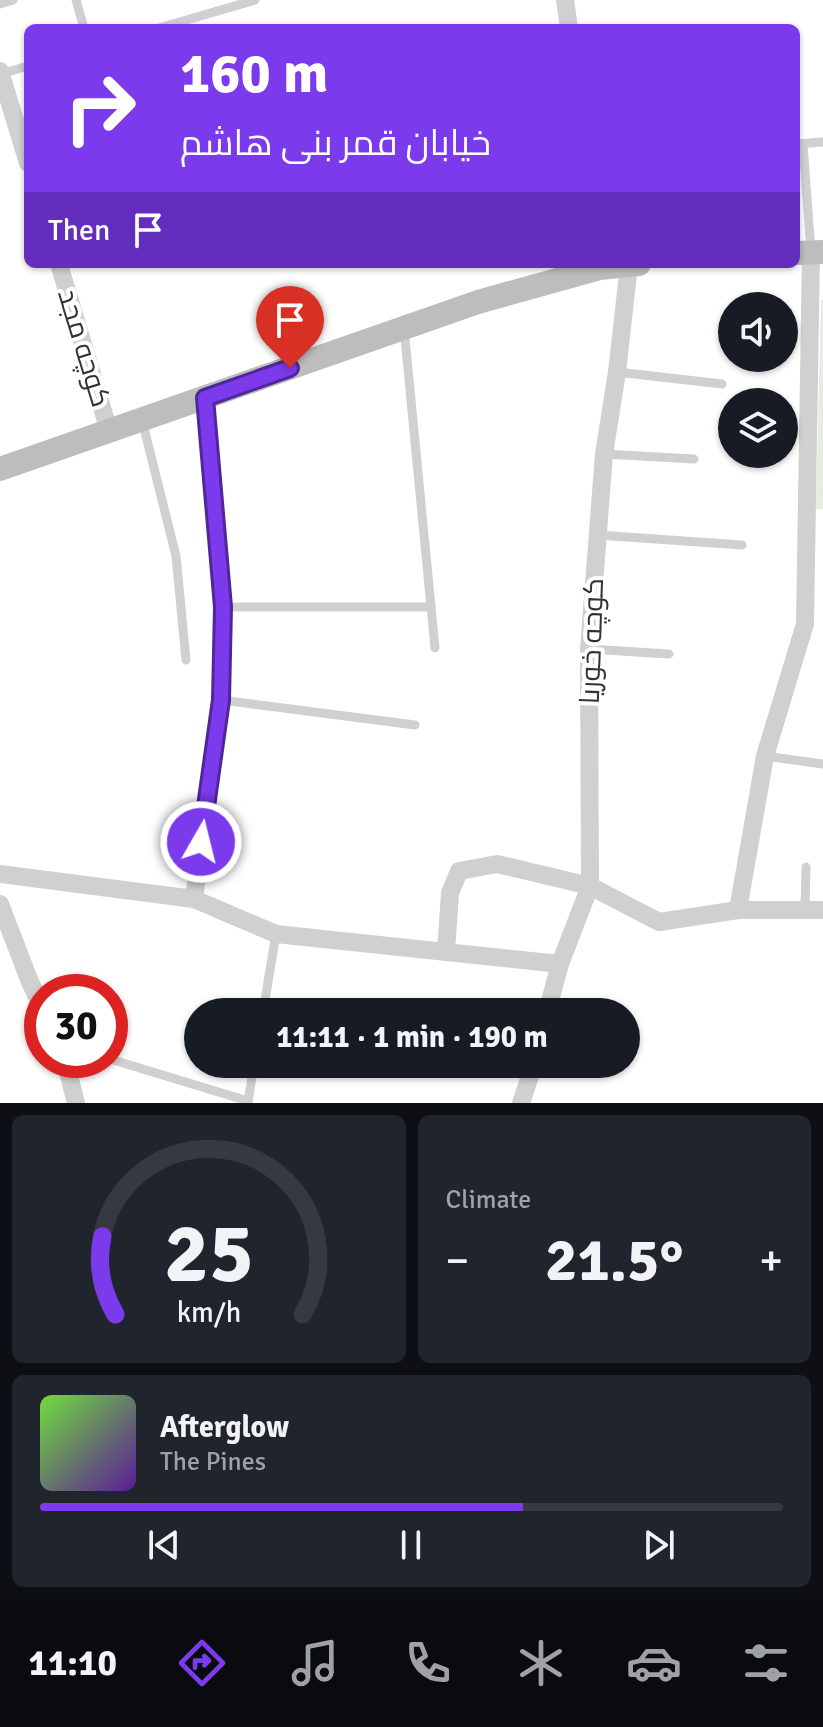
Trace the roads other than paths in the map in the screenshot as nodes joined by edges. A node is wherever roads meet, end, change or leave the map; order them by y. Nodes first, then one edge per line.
1 (13, 0) edge
2 (76, 0) edge
3 (255, 0) edge
4 (565, 0) edge
5 (0, 4) edge
6 (83, 24) edge
7 (173, 24) edge
8 (568, 24) edge
9 (24, 67) edge
10 (0, 73) edge
11 (823, 142) edge
12 (800, 144) edge
13 (24, 150) edge
14 (800, 154) edge
15 (810, 252) edge
16 (60, 268) edge
17 (593, 268) edge
18 (629, 268) edge
19 (404, 328) junction
20 (617, 372) junction
21 (722, 384) dead end
22 (205, 398) junction
23 (142, 420) junction
24 (109, 431) junction
25 (604, 454) junction
26 (694, 459) dead end
27 (0, 469) edge
28 (598, 535) junction
29 (742, 545) dead end
30 (223, 607) junction
31 (431, 607) junction
32 (814, 624) edge
33 (435, 648) dead end
34 (589, 649) junction
35 (669, 654) dead end
36 (186, 660) dead end
37 (221, 700) junction
38 (415, 725) dead end
39 (765, 756) junction
40 (823, 764) edge
41 (806, 867) dead end
42 (0, 874) edge
43 (590, 886) junction
44 (194, 899) junction
45 (0, 904) edge
46 (738, 910) junction
47 (814, 910) edge
48 (276, 934) junction
49 (446, 952) junction
50 (560, 964) junction
51 (27, 974) edge
52 (265, 998) edge
53 (551, 998) edge
54 (128, 1065) edge
55 (70, 1078) edge
56 (252, 1078) edge
57 (529, 1078) edge
58 (248, 1102) edge
59 (76, 1103) edge
60 (521, 1103) edge

1 - 5 lane
2 - 6 lane
3 - 7 lane
4 - 8 street
9 - 10 lane
10 - 13 street
11 - 12 lane
14 - 15 lane
15 - 32 street
16 - 24 street, کوچه مجد
17 - 19 street
18 - 20 street, کوچه خوریا
19 - 22 street
19 - 31 lane
20 - 21 lane
20 - 25 street, کوچه خوریا
22 - 23 street
22 - 30 street
23 - 24 street
23 - 36 lane
24 - 27 street
25 - 26 lane
25 - 28 street, کوچه خوریا
28 - 29 lane
28 - 34 street, کوچه خوریا
30 - 31 lane
30 - 37 street
31 - 33 lane
32 - 39 street
34 - 35 lane
34 - 43 street, کوچه خوریا
37 - 38 lane
37 - 44 street
39 - 40 lane
39 - 46 street
41 - 47 lane
42 - 44 street
43 - 46 street
43 - 49 street
43 - 50 street, کوچه خوریا
44 - 48 street
45 - 51 street
46 - 47 street
48 - 49 street
48 - 52 lane
49 - 50 street
50 - 53 street, کوچه خوریا
54 - 58 lane
55 - 59 street
56 - 58 lane
57 - 60 street

